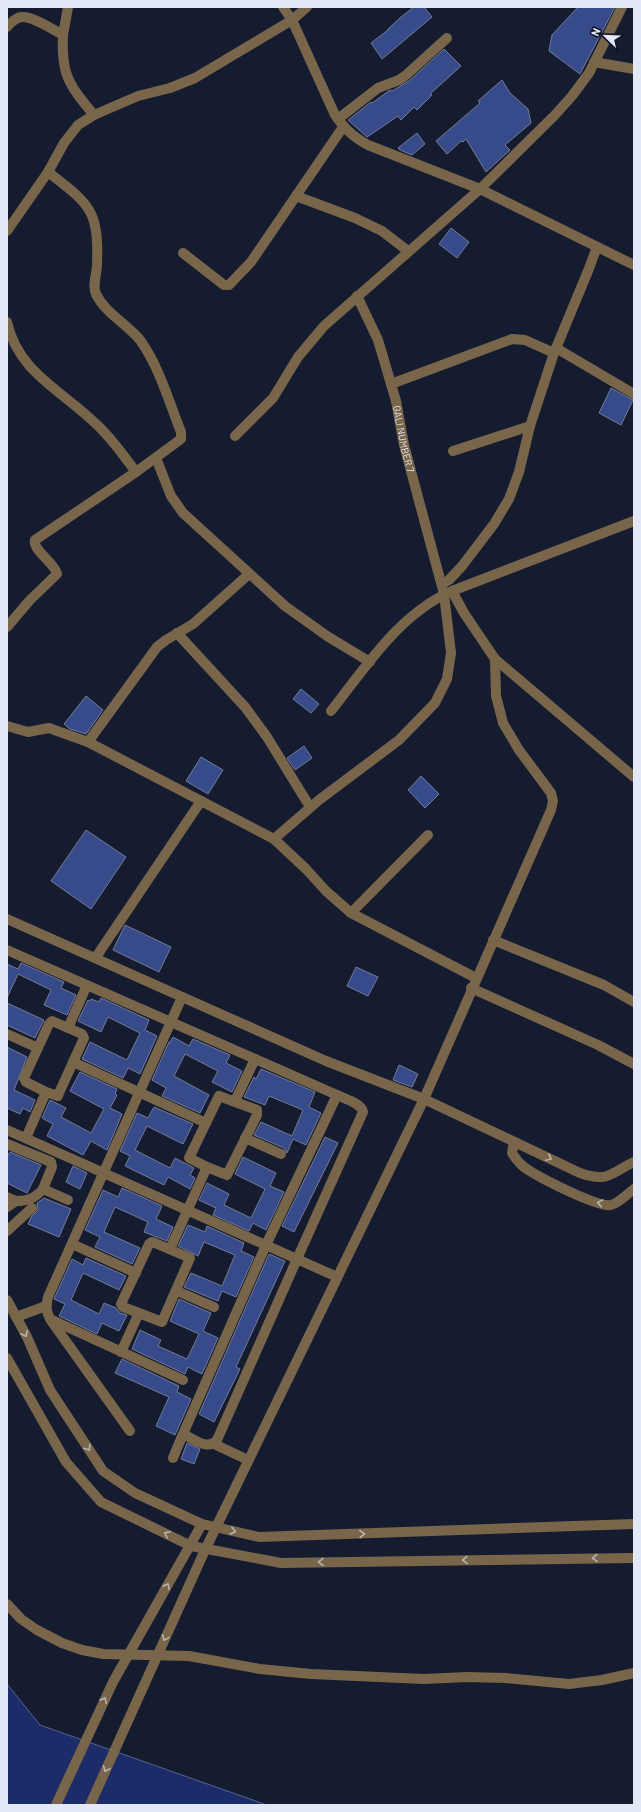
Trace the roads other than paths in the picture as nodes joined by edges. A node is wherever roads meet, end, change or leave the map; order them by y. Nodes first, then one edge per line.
1 (68, 7) edge
2 (283, 7) edge
3 (307, 7) edge
4 (622, 7) edge
5 (292, 20) junction
6 (7, 27) edge
7 (63, 35) junction
8 (447, 38) dead end
9 (594, 62) junction
10 (634, 69) edge
11 (94, 115) junction
12 (341, 123) junction
13 (48, 172) junction
14 (480, 189) junction
15 (296, 196) junction
16 (7, 231) edge
17 (597, 247) junction
18 (408, 251) junction
19 (183, 253) dead end
20 (634, 265) edge
21 (357, 296) junction
22 (7, 322) edge
23 (555, 350) junction
24 (391, 384) junction
25 (634, 394) edge
26 (530, 426) junction
27 (235, 436) dead end
28 (453, 451) dead end
29 (156, 458) junction
30 (136, 472) junction
31 (634, 521) edge
32 (249, 574) junction
33 (446, 590) junction
34 (7, 627) edge
35 (177, 633) junction
36 (495, 659) junction
37 (370, 662) junction
38 (331, 711) dead end
39 (7, 726) edge
40 (88, 742) junction
41 (634, 777) edge
42 (201, 801) junction
43 (310, 807) junction
44 (428, 835) dead end
45 (274, 840) junction
46 (351, 913) junction
47 (7, 919) edge
48 (493, 940) junction
49 (7, 950) edge
50 (96, 957) junction
51 (476, 978) junction
52 (88, 985) junction
53 (472, 988) junction
54 (182, 998) junction
55 (634, 1002) edge
56 (170, 1021) junction
57 (68, 1028) junction
58 (7, 1034) edge
59 (38, 1048) junction
60 (256, 1059) junction
61 (73, 1062) junction
62 (634, 1064) edge
63 (139, 1091) junction
64 (46, 1092) junction
65 (337, 1095) junction
66 (424, 1099) junction
67 (235, 1101) junction
68 (206, 1123) junction
69 (7, 1130) edge
70 (26, 1138) junction
71 (245, 1138) junction
72 (514, 1142) junction
73 (7, 1144) edge
74 (281, 1154) dead end
75 (634, 1162) edge
76 (207, 1167) junction
77 (103, 1173) junction
78 (43, 1189) junction
79 (634, 1189) edge
80 (12, 1199) edge
81 (68, 1200) dead end
82 (7, 1207) edge
83 (32, 1208) dead end
84 (187, 1210) junction
85 (7, 1231) edge
86 (72, 1244) junction
87 (266, 1245) junction
88 (170, 1249) junction
89 (297, 1259) junction
90 (136, 1273) junction
91 (337, 1277) junction
92 (177, 1291) junction
93 (7, 1300) edge
94 (46, 1306) junction
95 (214, 1307) dead end
96 (139, 1313) junction
97 (16, 1317) junction
98 (50, 1319) junction
99 (121, 1352) junction
100 (7, 1358) edge
101 (183, 1380) dead end
102 (130, 1432) dead end
103 (183, 1434) junction
104 (214, 1444) junction
105 (173, 1458) dead end
106 (248, 1460) junction
107 (202, 1524) junction
108 (634, 1524) edge
109 (216, 1526) junction
110 (191, 1546) junction
111 (204, 1550) junction
112 (634, 1558) edge
113 (7, 1604) edge
114 (128, 1654) junction
115 (158, 1654) junction
116 (634, 1673) edge
117 (56, 1805) edge
118 (90, 1805) edge

1 - 7 street
2 - 5 street
3 - 5 street
4 - 9 street
5 - 11 street
5 - 12 street
6 - 7 street
7 - 11 street
8 - 12 street
9 - 10 street
9 - 14 street
11 - 13 street
12 - 14 street
12 - 15 street
13 - 16 street
13 - 29 street
14 - 17 street
14 - 18 street
15 - 18 street
15 - 19 street
17 - 20 street
17 - 23 street
18 - 21 street
21 - 24 street, GALI NUMBER 7
21 - 27 street
22 - 30 street
23 - 24 street
23 - 25 street
23 - 26 street
24 - 33 street, GALI NUMBER 7
26 - 28 street
26 - 33 street
29 - 30 street
29 - 32 street
30 - 34 street
31 - 33 street
32 - 35 street
32 - 37 street
33 - 36 street
33 - 37 street
33 - 43 street
35 - 40 street
35 - 43 street
36 - 41 street
36 - 48 street
37 - 38 street
39 - 40 street
40 - 42 street
42 - 45 street
42 - 50 street
43 - 45 street
44 - 46 street
45 - 46 street
46 - 51 street
47 - 50 street
48 - 51 street
48 - 55 street
49 - 52 street
50 - 54 street
51 - 53 street
52 - 56 street
52 - 57 street
53 - 62 street
53 - 66 street
54 - 56 street
54 - 66 street
56 - 60 street
56 - 63 street
57 - 59 street
57 - 61 street
58 - 59 street
59 - 64 street
60 - 65 street
60 - 67 street
61 - 63 street
61 - 64 street
63 - 68 street
63 - 77 street
64 - 70 street
65 - 87 street
65 - 89 street
66 - 72 street
66 - 91 street
67 - 68 street
67 - 71 street
68 - 76 street
69 - 70 street
70 - 77 street
71 - 74 street
71 - 76 street
72 -> 75 street
79 -> 72 street
73 - 78 street
76 - 84 street
77 - 84 street
77 - 86 street
78 - 80 street
78 - 81 street
80 - 82 street
83 - 85 street
84 - 87 street
84 - 88 street
86 - 90 street
86 - 94 street
87 - 89 street
87 - 103 street
88 - 90 street
88 - 92 street
89 - 91 street
89 - 104 street
90 - 96 street
91 - 106 street
92 - 95 street
92 - 96 street
93 - 97 street
94 - 97 street
94 - 98 street
96 - 99 street
97 -> 107 street
98 - 99 street
98 - 102 street
99 - 101 street
110 -> 100 street
103 - 104 street
103 - 105 street
104 - 106 street
106 - 109 street
107 - 109 street
107 - 110 street
109 -> 108 street
109 - 111 street
110 - 111 street
114 -> 110 street
112 -> 111 street
111 -> 115 street
113 - 114 street
114 - 115 street
117 -> 114 street
115 - 116 street
115 -> 118 street

